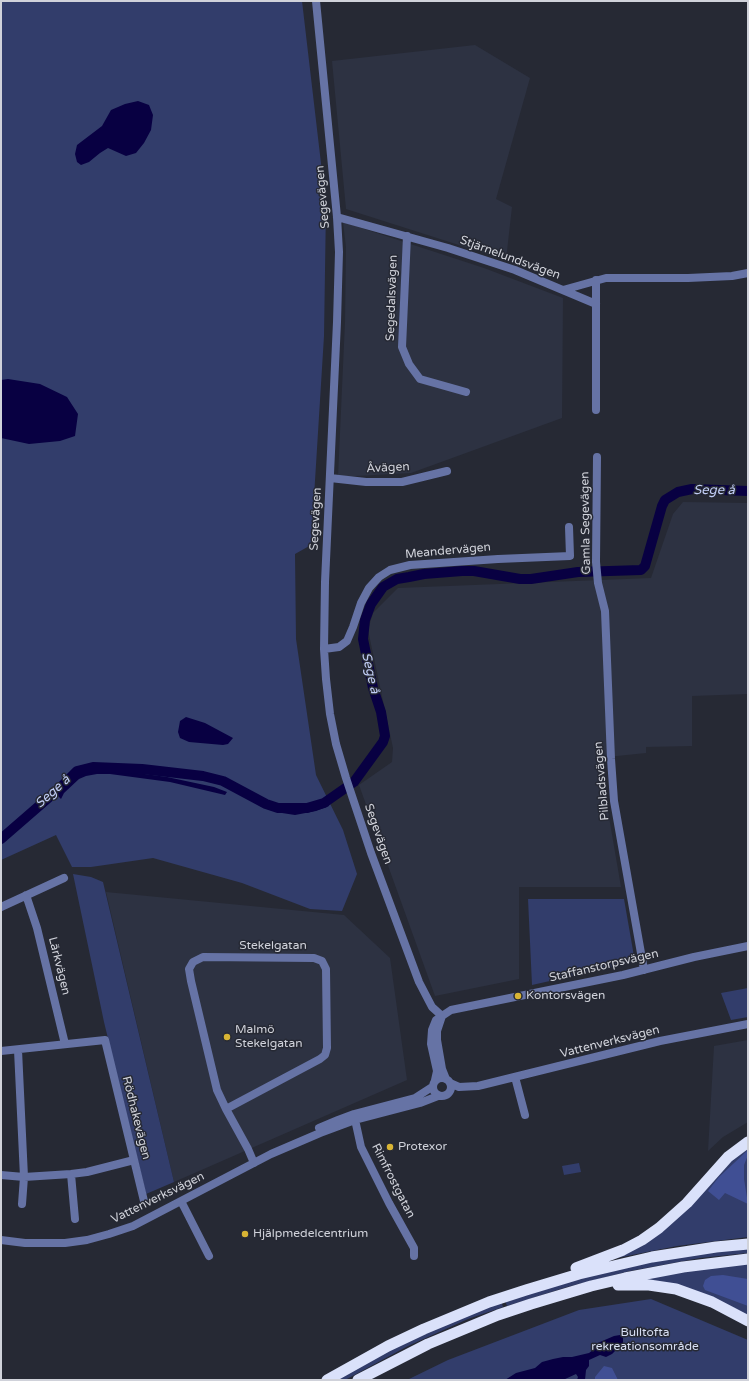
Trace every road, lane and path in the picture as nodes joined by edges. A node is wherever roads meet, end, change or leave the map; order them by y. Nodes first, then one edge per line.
1 (316, 1) edge
2 (337, 217) junction
3 (407, 236) junction
4 (748, 273) edge
5 (596, 280) junction
6 (563, 290) junction
7 (596, 304) junction
8 (466, 392) dead end
9 (596, 410) dead end
10 (597, 457) dead end
11 (447, 471) dead end
12 (330, 478) junction
13 (569, 528) dead end
14 (599, 586) joint
15 (324, 650) junction
16 (64, 878) dead end
17 (26, 895) junction
18 (1, 907) edge
19 (748, 946) edge
20 (644, 970) junction
21 (442, 1016) junction
22 (748, 1024) edge
23 (65, 1044) junction
24 (18, 1050) junction
25 (1, 1051) edge
26 (515, 1078) junction
27 (448, 1081) junction
28 (434, 1083) junction
29 (478, 1086) junction
30 (448, 1094) junction
31 (438, 1096) junction
32 (226, 1109) junction
33 (525, 1115) dead end
34 (355, 1117) junction
35 (748, 1142) edge
36 (134, 1160) junction
37 (254, 1163) junction
38 (71, 1174) junction
39 (1, 1175) edge
40 (24, 1177) junction
41 (144, 1201) dead end
42 (181, 1201) junction
43 (22, 1204) dead end
44 (75, 1219) dead end
45 (1, 1240) edge
46 (748, 1244) edge
47 (209, 1256) dead end
48 (414, 1256) dead end
49 (748, 1259) edge
50 (557, 1296) junction
51 (461, 1313) junction
52 (748, 1321) edge
53 (327, 1380) edge
54 (358, 1380) edge

1 - 2 street, Segevägen
2 - 3 street, Stjärnelundsvägen
2 - 12 street, Segevägen
3 - 6 street, Stjärnelundsvägen
3 - 8 street, Segedalsvägen
4 - 5 street, Stjärnelundsvägen
5 - 6 street, Stjärnelundsvägen
5 - 7 street
6 - 7 street
7 - 9 street
10 - 14 street, Gamla Segevägen
11 - 12 street, Åvägen
12 - 15 street, Segevägen
13 - 15 street, Meandervägen
14 - 20 street, Pilbladsvägen
15 - 21 street, Segevägen
16 - 17 street
17 - 18 street
17 - 23 street, Lärkvägen
19 - 20 street, Staffanstorpsvägen
20 - 21 street, Staffanstorpsvägen
21 - 27 street
21 - 28 street
22 - 26 street, Vattenverksvägen
23 - 24 street
23 - 36 street, Rödhakevägen
24 - 25 street
24 - 40 street
26 - 29 street, Vattenverksvägen
26 - 33 street
27 - 28 street
27 - 29 street, Vattenverksvägen
27 - 30 street
28 - 31 street
28 - 34 street, Vattenverksvägen
29 - 30 street, Vattenverksvägen
30 - 31 street
31 - 34 street, Vattenverksvägen
32 - 32 street, Stekelgatan
32 - 37 street, Stekelgatan
34 - 37 street, Vattenverksvägen
34 - 48 street, Rimfrostgatan
35 - 51 highway
36 - 38 street
36 - 41 street, Rödhakevägen
37 - 42 street, Vattenverksvägen
38 - 40 street
38 - 44 street
39 - 40 street
40 - 43 street
42 - 45 street, Vattenverksvägen
42 - 47 street
46 - 51 highway
49 - 50 highway
50 - 52 highway
50 - 54 highway
51 - 53 highway

